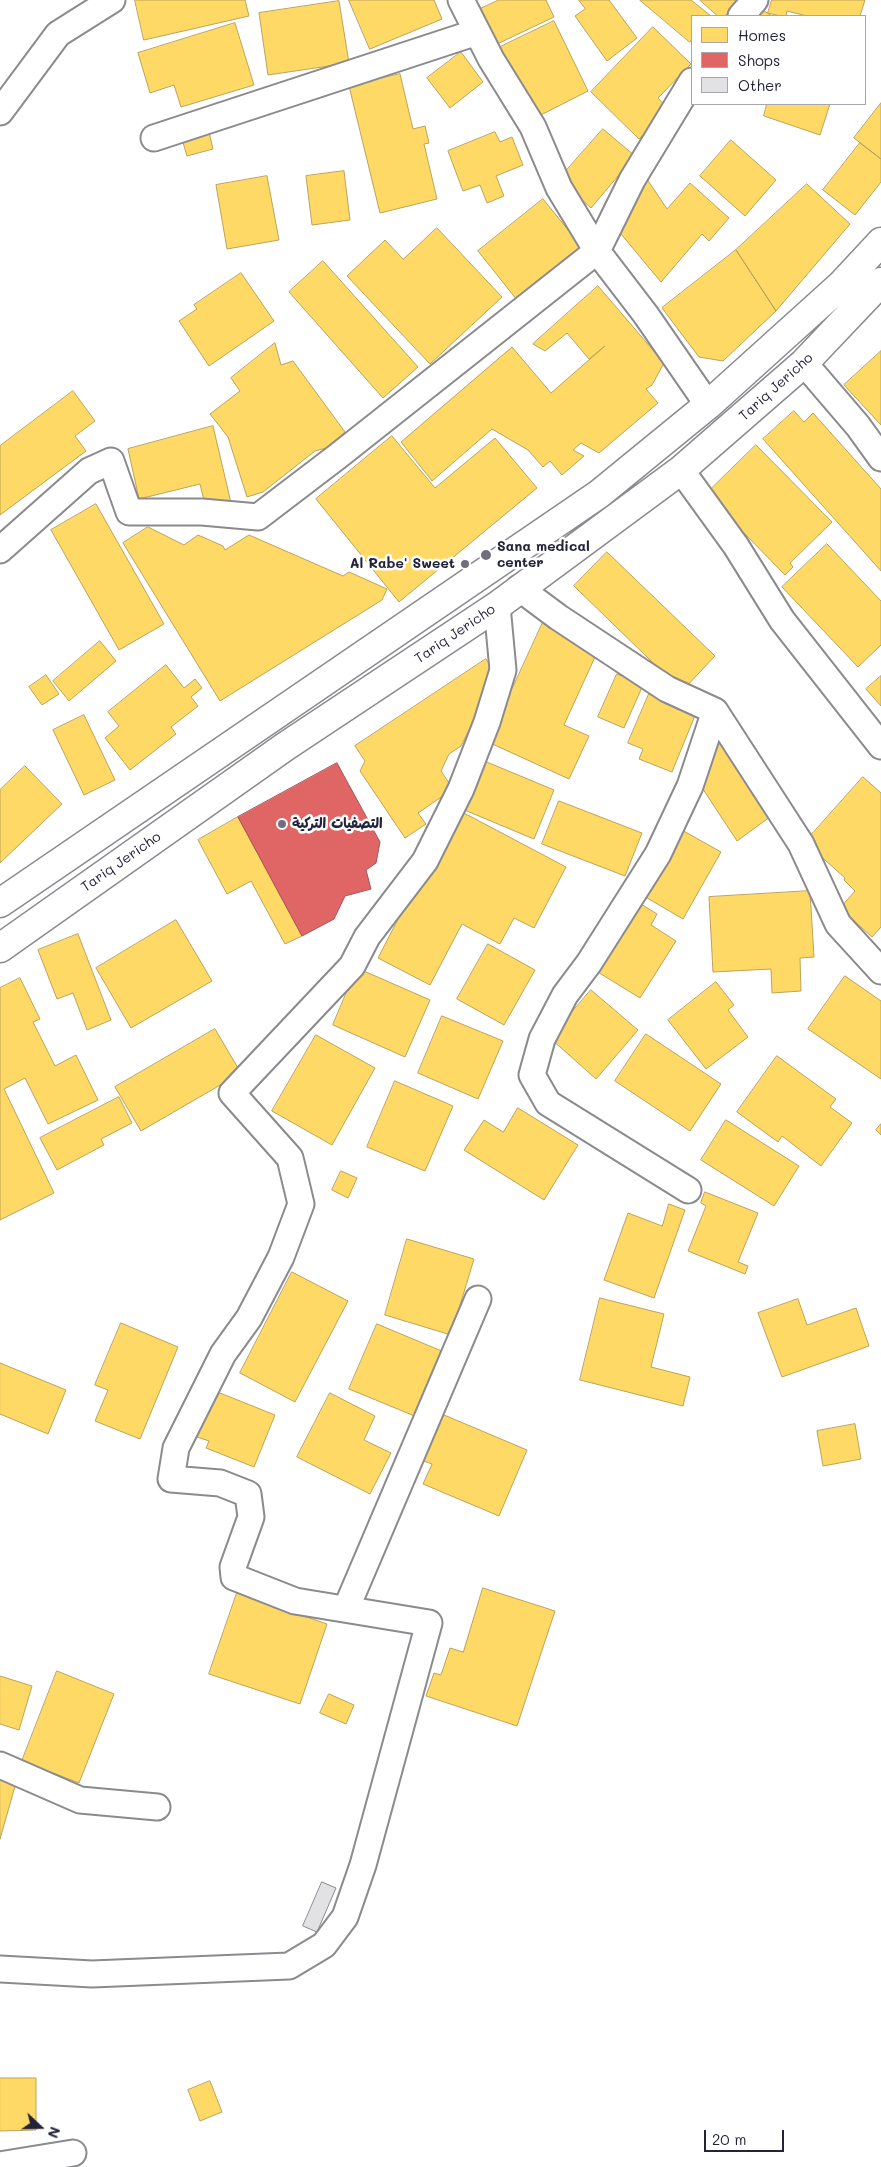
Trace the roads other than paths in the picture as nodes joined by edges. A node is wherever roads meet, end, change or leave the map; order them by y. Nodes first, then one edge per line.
1 (112, 0) edge
2 (461, 0) edge
3 (755, 0) edge
4 (742, 15) edge
5 (477, 32) junction
6 (691, 83) edge
7 (0, 112) edge
8 (154, 138) dead end
9 (881, 242) edge
10 (597, 251) junction
11 (881, 282) edge
12 (804, 364) junction
13 (708, 405) junction
14 (881, 458) edge
15 (681, 470) junction
16 (0, 550) edge
17 (519, 588) junction
18 (497, 606) junction
19 (715, 711) junction
20 (881, 746) edge
21 (0, 903) edge
22 (0, 948) edge
23 (881, 971) edge
24 (688, 1190) dead end
25 (478, 1299) dead end
26 (346, 1609) junction
27 (0, 1765) edge
28 (157, 1807) dead end
29 (0, 1969) edge
30 (73, 2153) dead end
31 (0, 2165) edge

1 - 7 street
2 - 5 street
3 - 4 street
5 - 8 street
5 - 10 street
6 - 10 street
9 - 13 main road
10 - 13 street
10 - 16 street
11 - 12 main road, Tariq Jericho
12 - 14 street
12 - 15 main road, Tariq Jericho
13 - 21 main road
15 - 17 main road, Tariq Jericho
15 - 20 street
17 - 18 main road, Tariq Jericho
17 - 19 street
18 - 22 main road, Tariq Jericho
18 - 26 street
19 - 23 street
19 - 24 street
25 - 26 street
26 - 29 street
27 - 28 street
30 - 31 street

